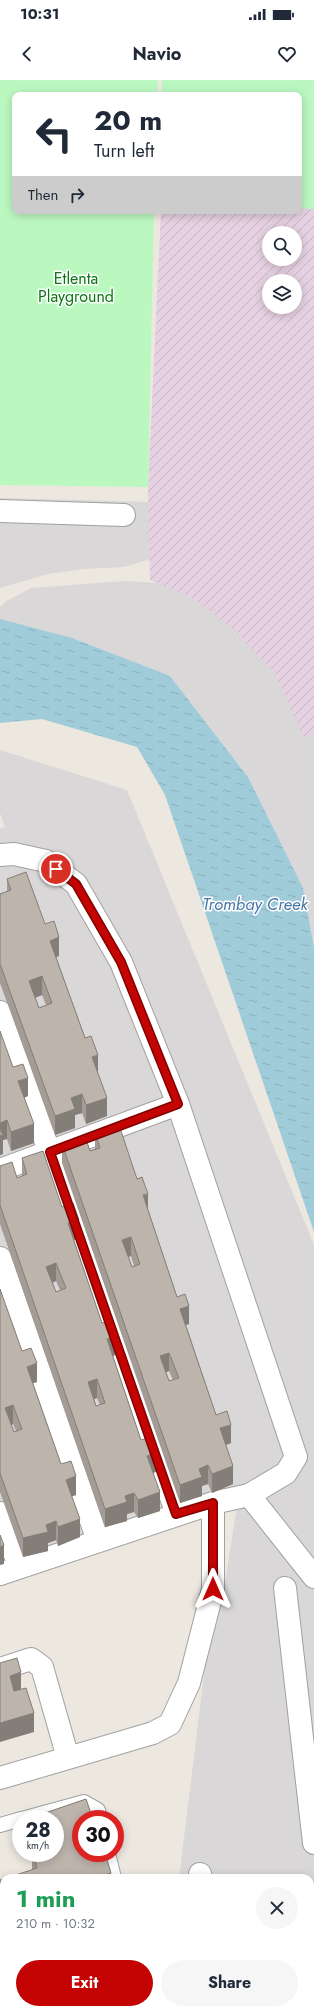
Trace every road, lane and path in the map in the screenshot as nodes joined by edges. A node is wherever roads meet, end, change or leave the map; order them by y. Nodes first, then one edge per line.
1 (0, 511) edge
2 (124, 515) dead end
3 (0, 855) edge
4 (0, 1012) edge
5 (178, 1104) junction
6 (50, 1152) junction
7 (0, 1170) edge
8 (0, 1258) edge
9 (249, 1495) junction
10 (213, 1503) junction
11 (0, 1513) edge
12 (176, 1514) junction
13 (98, 1541) junction
14 (14, 1555) dead end
15 (0, 1574) edge
16 (314, 1577) edge
17 (285, 1588) dead end
18 (0, 1668) edge
19 (68, 1758) junction
20 (0, 1778) edge
21 (55, 1810) edge
22 (98, 1810) edge
23 (12, 1822) edge
24 (0, 1825) edge
25 (314, 1843) edge
26 (110, 1862) edge
27 (113, 1874) edge

1 - 2 street
3 - 5 street
4 - 6 street
5 - 6 street
5 - 9 street
6 - 7 street
6 - 12 street
8 - 13 street
9 - 10 street
9 - 16 street
10 - 12 street
10 - 19 street
11 - 14 street
12 - 13 street
13 - 15 street
17 - 25 street
18 - 19 street
19 - 20 street
21 - 22 lane
23 - 24 lane
26 - 27 lane

